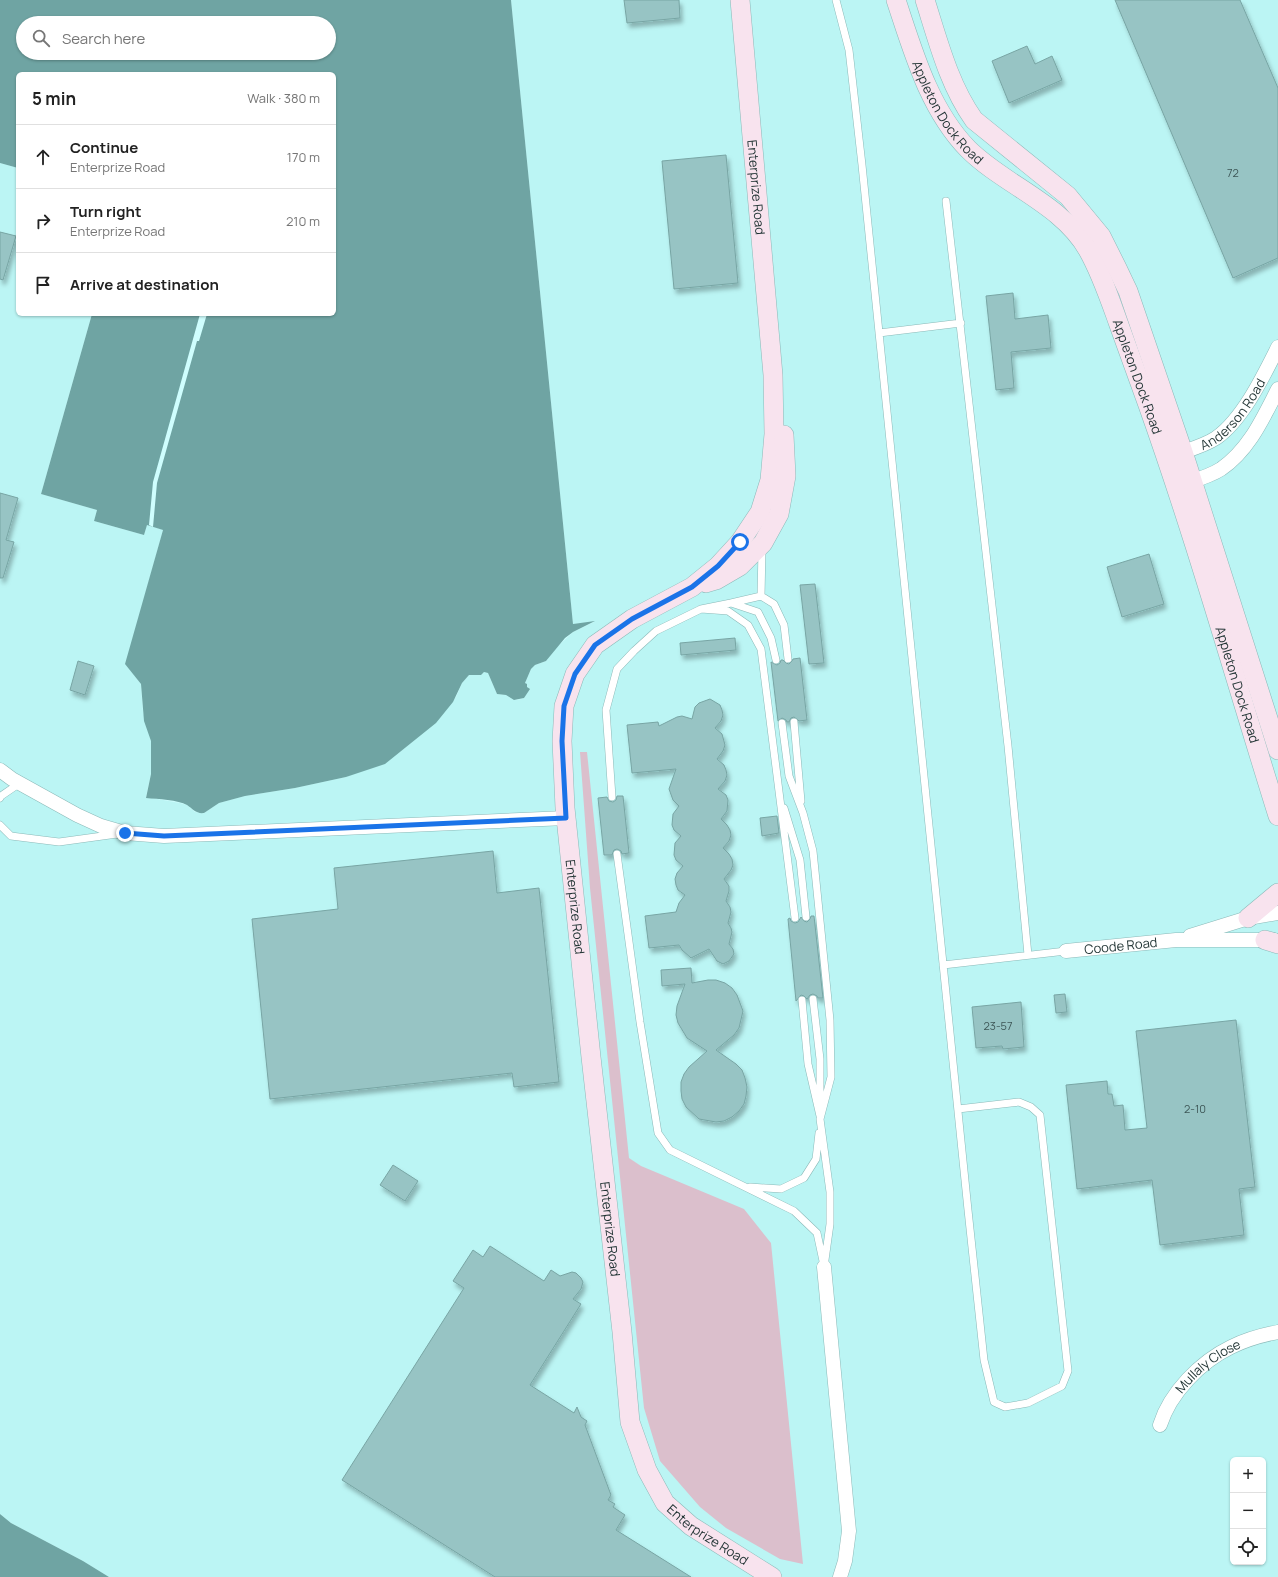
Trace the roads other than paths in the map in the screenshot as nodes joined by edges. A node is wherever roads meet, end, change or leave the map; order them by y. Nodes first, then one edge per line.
1 (740, 0) edge
2 (836, 0) edge
3 (896, 0) edge
4 (925, 0) edge
5 (946, 202) dead end
6 (961, 323) junction
7 (879, 333) junction
8 (1278, 347) edge
9 (773, 375) junction
10 (1278, 389) edge
11 (1174, 455) junction
12 (1184, 484) junction
13 (763, 543) junction
14 (692, 587) junction
15 (761, 596) junction
16 (731, 603) junction
17 (701, 609) junction
18 (788, 659) dead end
19 (776, 660) dead end
20 (794, 722) dead end
21 (782, 723) dead end
22 (1278, 750) edge
23 (0, 770) edge
24 (20, 783) junction
25 (778, 791) junction
26 (612, 797) dead end
27 (0, 798) edge
28 (803, 813) junction
29 (1278, 816) edge
30 (566, 818) junction
31 (0, 825) edge
32 (125, 833) junction
33 (617, 854) dead end
34 (1278, 893) edge
35 (1278, 913) edge
36 (806, 917) dead end
37 (794, 918) dead end
38 (1248, 918) junction
39 (1176, 940) junction
40 (1274, 941) edge
41 (1066, 951) joint
42 (1028, 955) junction
43 (943, 965) junction
44 (813, 999) dead end
45 (802, 1000) dead end
46 (958, 1108) junction
47 (820, 1119) junction
48 (746, 1187) junction
49 (824, 1267) junction
50 (1278, 1332) edge
51 (1160, 1425) dead end
52 (772, 1577) edge
53 (840, 1577) edge

1 - 9 street, Enterprize Road
2 - 7 lane
3 - 11 street, Appleton Dock Road
4 - 11 street, Appleton Dock Road
5 - 6 lane
6 - 7 lane
6 - 42 lane
7 - 43 lane
8 - 11 street, Anderson Road
9 - 13 street, Enterprize Road
9 - 14 street, Enterprize Road
10 - 12 street, Anderson Road
11 - 12 street, Appleton Dock Road
12 - 22 street, Appleton Dock Road
12 - 29 street, Appleton Dock Road
13 - 14 street, Enterprize Road
13 - 15 lane
14 - 30 street, Enterprize Road
15 - 16 lane
15 - 18 lane
16 - 17 lane
16 - 19 lane
17 - 25 lane
17 - 26 lane
20 - 28 lane
21 - 28 lane
23 - 24 street
24 - 27 lane
24 - 32 street
25 - 36 lane
25 - 37 lane
28 - 47 lane
30 - 32 street
30 - 52 street, Enterprize Road
31 - 32 lane
33 - 48 lane
34 - 38 street
35 - 38 street, Coode Road
38 - 39 street, Coode Road
39 - 40 street, Coode Road
39 - 41 street, Coode Road
41 - 42 lane
42 - 43 lane
43 - 46 lane
44 - 47 lane
45 - 47 lane
46 - 46 lane
47 - 48 lane
47 - 49 lane
48 - 49 lane
49 - 53 street
50 - 51 street, Mullaly Close

